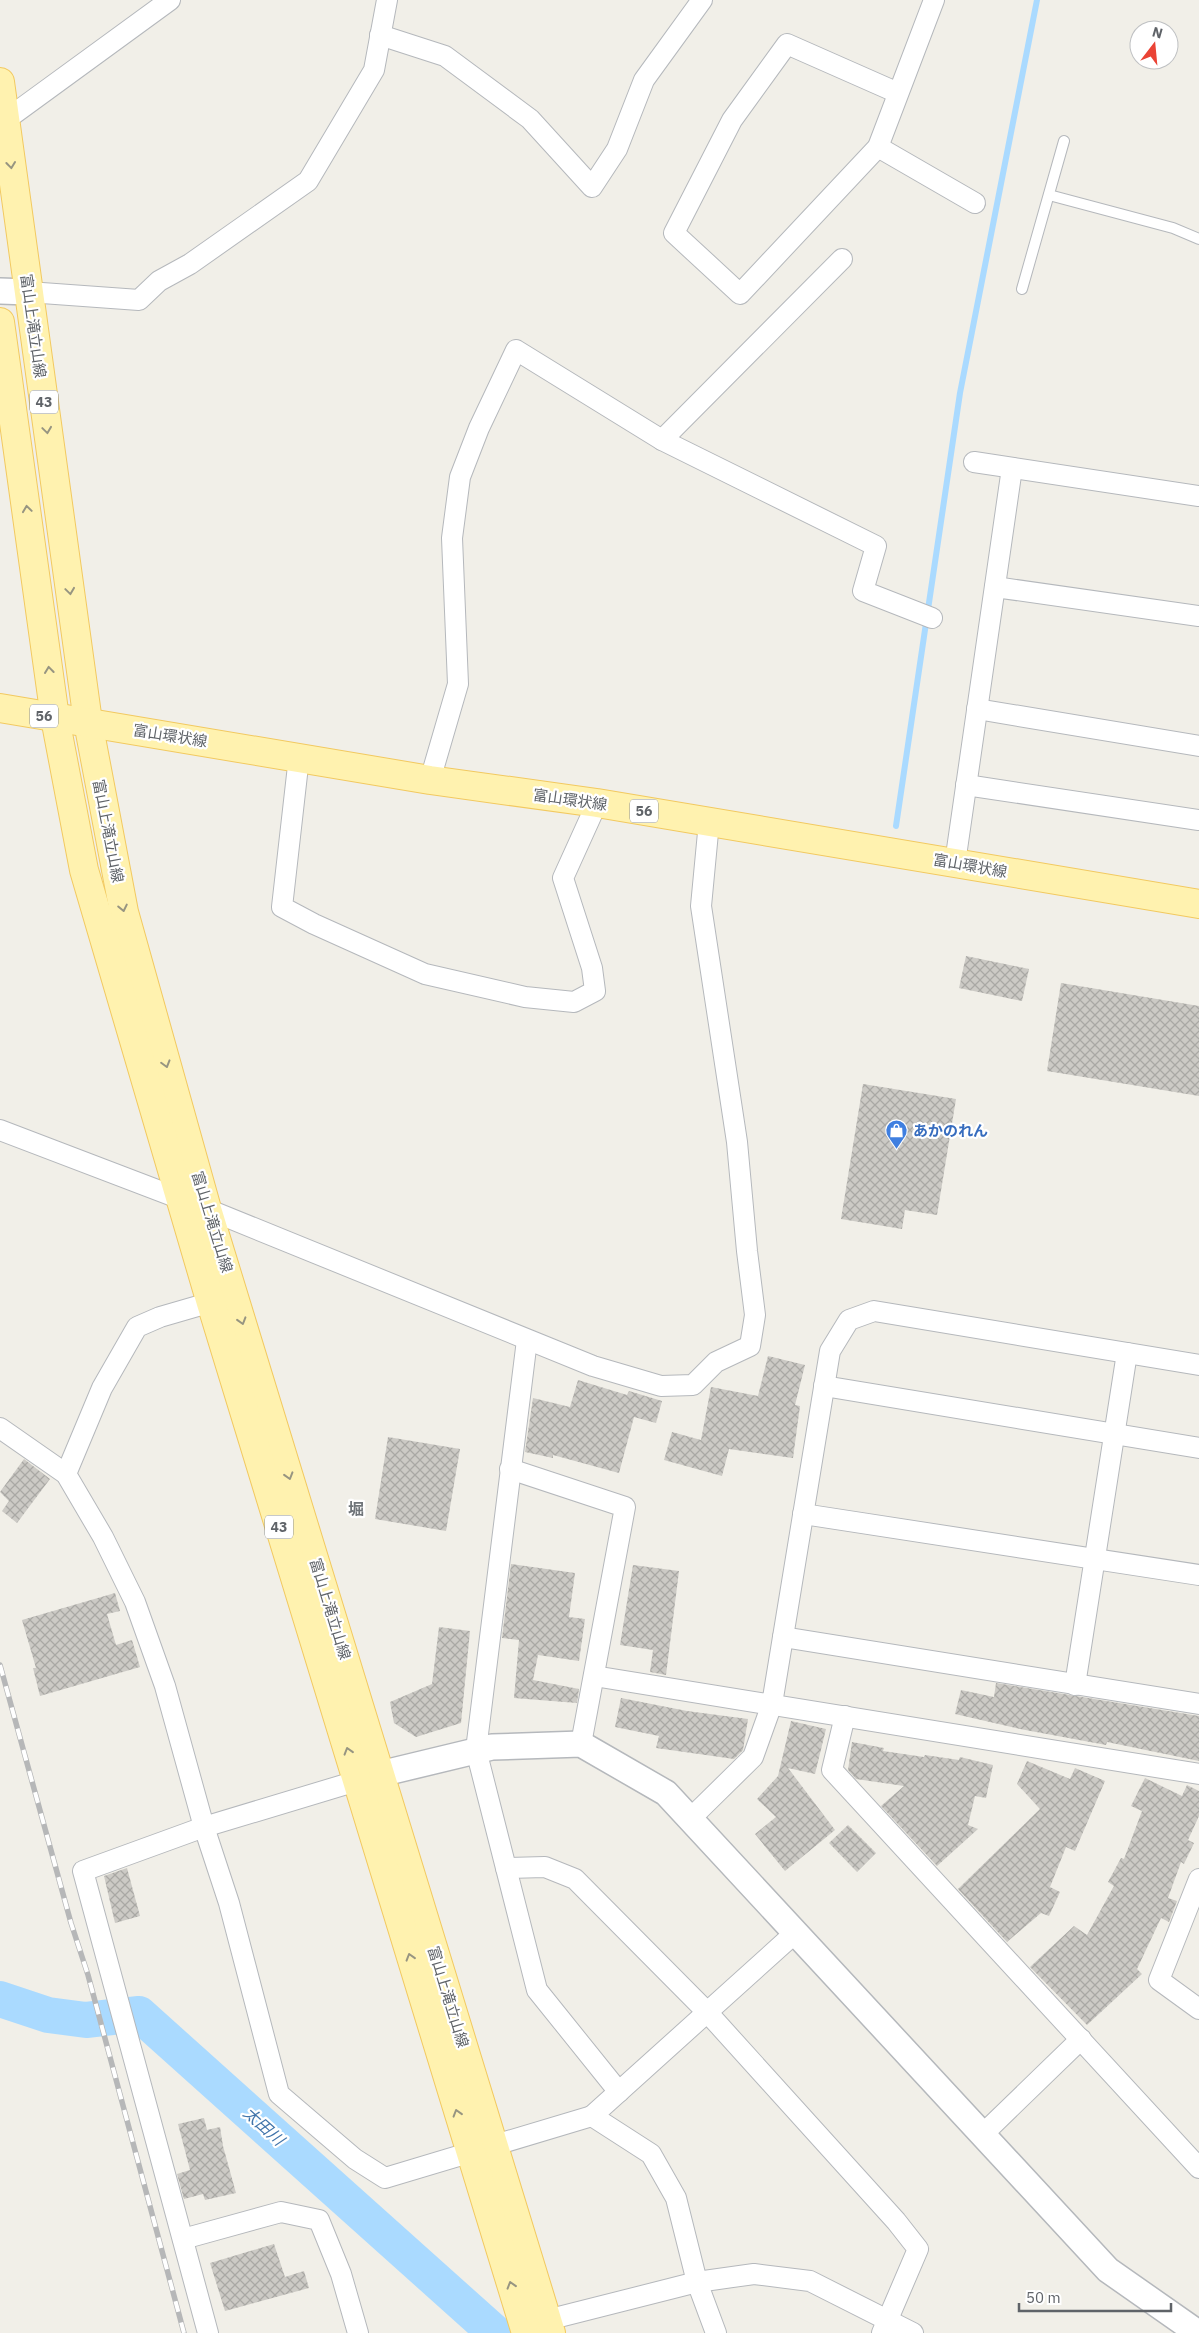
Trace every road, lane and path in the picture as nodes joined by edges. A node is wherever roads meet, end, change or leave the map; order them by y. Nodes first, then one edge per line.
1 (170, 0) edge
2 (387, 0) edge
3 (702, 0) edge
4 (934, 0) edge
5 (380, 35) junction
6 (0, 82) edge
7 (898, 94) junction
8 (3, 122) edge
9 (1064, 141) dead end
10 (878, 147) junction
11 (1049, 195) junction
12 (975, 203) dead end
13 (1199, 239) edge
14 (842, 259) dead end
15 (1022, 289) dead end
16 (0, 290) edge
17 (28, 292) junction
18 (0, 322) edge
19 (662, 440) junction
20 (974, 462) dead end
21 (1012, 468) junction
22 (1199, 496) edge
23 (995, 587) junction
24 (1199, 616) edge
25 (932, 618) dead end
26 (0, 708) edge
27 (977, 709) junction
28 (55, 718) junction
29 (88, 722) junction
30 (1199, 746) edge
31 (299, 757) junction
32 (430, 780) junction
33 (966, 785) junction
34 (596, 803) junction
35 (1199, 820) edge
36 (709, 822) junction
37 (954, 863) junction
38 (1199, 904) edge
39 (0, 1130) edge
40 (181, 1200) junction
41 (207, 1209) junction
42 (223, 1299) junction
43 (527, 1340) junction
44 (1127, 1353) junction
45 (1199, 1365) edge
46 (824, 1386) junction
47 (0, 1428) edge
48 (1116, 1434) junction
49 (1199, 1448) edge
50 (510, 1469) junction
51 (66, 1474) junction
52 (803, 1514) junction
53 (1095, 1560) junction
54 (1199, 1575) edge
55 (783, 1636) junction
56 (594, 1676) junction
57 (1075, 1685) junction
58 (772, 1704) junction
59 (1199, 1704) edge
60 (845, 1716) junction
61 (581, 1744) junction
62 (476, 1750) junction
63 (1199, 1774) edge
64 (369, 1778) junction
65 (690, 1820) junction
66 (204, 1827) junction
67 (506, 1868) junction
68 (1198, 1882) edge
69 (795, 1933) junction
70 (1199, 2009) edge
71 (708, 2012) junction
72 (1081, 2039) junction
73 (619, 2092) junction
74 (592, 2116) junction
75 (982, 2135) junction
76 (482, 2150) junction
77 (1199, 2168) edge
78 (183, 2239) junction
79 (697, 2282) junction
80 (886, 2327) edge
81 (537, 2329) edge
82 (208, 2333) edge
83 (358, 2333) edge
84 (716, 2333) edge
85 (913, 2333) edge
86 (1198, 2333) edge

1 - 8 street
2 - 5 street
3 - 5 street
4 - 7 street
5 - 17 street
6 - 8 main road, 富山上滝立山線 / 43
7 - 10 street
7 - 10 street
8 -> 17 main road, 富山上滝立山線 / 43
9 - 11 lane
10 - 12 street
11 - 13 lane
11 - 15 lane
14 - 19 street
16 - 17 street
17 -> 29 main road, 富山上滝立山線 / 43
28 -> 18 main road, 富山上滝立山線 / 43
19 - 25 street
19 - 32 street
20 - 21 street
21 - 22 street
21 - 23 street
23 - 24 street
23 - 27 street
26 - 28 main road, 富山環状線 / 56
27 - 30 street
27 - 33 street
28 - 29 main road, 富山環状線 / 56
28 - 40 main road, 富山上滝立山線 / 43
29 - 31 main road, 富山環状線 / 56
29 -> 41 main road, 富山上滝立山線 / 43
31 - 32 main road, 富山環状線 / 56
31 - 34 street
32 - 34 main road, 富山環状線 / 56
33 - 35 street
33 - 37 street
34 - 36 main road, 富山環状線 / 56
36 - 37 main road, 富山環状線 / 56
36 - 43 street
37 - 38 main road, 富山環状線 / 56
39 - 40 street
40 - 41 street
40 - 42 main road, 富山上滝立山線 / 43
41 - 42 main road, 富山上滝立山線 / 43
41 - 43 street
42 - 51 street
42 - 64 main road, 富山上滝立山線 / 43
43 - 50 street
44 - 45 street
44 - 46 street
44 - 48 street
46 - 48 street
46 - 52 street
47 - 51 street
48 - 49 street
48 - 53 street
50 - 56 street
50 - 62 street
51 - 66 street
52 - 53 street
52 - 55 street
53 - 54 street
53 - 57 street
55 - 57 street
55 - 58 street
56 - 58 street
56 - 61 street
57 - 59 street
58 - 60 street
58 - 65 street
60 - 63 street
60 - 72 street
61 - 62 street
61 - 65 street
62 - 64 street
62 - 67 street
64 - 66 street
64 - 76 main road, 富山上滝立山線 / 43
65 - 69 street
66 - 76 street
66 - 78 street
67 - 71 street
67 - 73 street
68 - 70 street
69 - 71 street
69 - 75 street
71 - 73 street
71 - 80 street
72 - 75 street
72 - 77 street
73 - 74 street
74 - 76 street
74 - 79 street
75 - 86 street
76 - 81 main road, 富山上滝立山線 / 43
78 - 82 street
78 - 83 street
79 - 80 street
79 - 81 street
79 - 84 street
80 - 85 street

